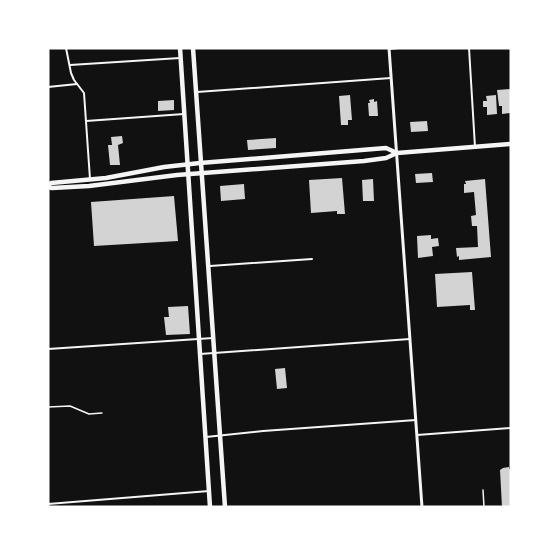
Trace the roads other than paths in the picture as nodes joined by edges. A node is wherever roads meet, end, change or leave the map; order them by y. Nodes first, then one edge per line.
1 (66, 48) edge
2 (180, 48) edge
3 (193, 48) edge
4 (389, 48) edge
5 (399, 48) edge
6 (469, 48) edge
7 (180, 58) junction
8 (69, 65) junction
9 (391, 78) junction
10 (77, 84) junction
11 (48, 87) edge
12 (196, 92) junction
13 (184, 114) junction
14 (86, 121) junction
15 (511, 144) edge
16 (475, 147) junction
17 (397, 153) junction
18 (200, 163) junction
19 (188, 165) junction
20 (201, 173) junction
21 (189, 174) junction
22 (90, 180) junction
23 (48, 186) edge
24 (312, 259) dead end
25 (208, 266) junction
26 (213, 338) junction
27 (199, 339) junction
28 (410, 339) junction
29 (48, 349) edge
30 (214, 353) junction
31 (200, 354) junction
32 (48, 407) edge
33 (102, 413) dead end
34 (416, 420) junction
35 (511, 428) edge
36 (417, 435) junction
37 (220, 436) junction
38 (206, 437) junction
39 (483, 490) dead end
40 (209, 492) junction
41 (48, 504) edge
42 (210, 507) edge
43 (225, 507) edge
44 (422, 507) edge
45 (484, 507) edge

1 - 8 street
2 - 7 main road
3 - 12 main road
4 - 5 street
4 - 9 street
6 - 16 street
7 - 8 street
7 - 13 main road
8 - 10 street
9 - 12 street
9 - 17 street
10 - 11 street
10 - 14 street
12 - 18 main road
13 - 14 street
13 - 19 main road
14 - 22 street
15 - 16 main road
16 - 17 main road
17 - 18 main road
17 - 20 main road
17 - 28 street
18 - 19 main road
18 - 20 main road
19 - 21 main road
19 - 22 main road
20 - 21 main road
20 - 25 main road
21 - 23 main road
21 - 27 main road
22 - 23 main road
24 - 25 street
25 - 26 main road
26 - 27 street
26 - 30 main road
27 - 29 street
27 - 31 main road
28 - 30 street
28 - 34 street
30 - 31 street
30 - 37 main road
31 - 38 main road
32 - 33 lane
34 - 36 street
34 - 37 street
35 - 36 street
36 - 44 street
37 - 38 street
37 - 43 main road
38 - 40 main road
39 - 45 lane
40 - 41 street
40 - 42 main road

